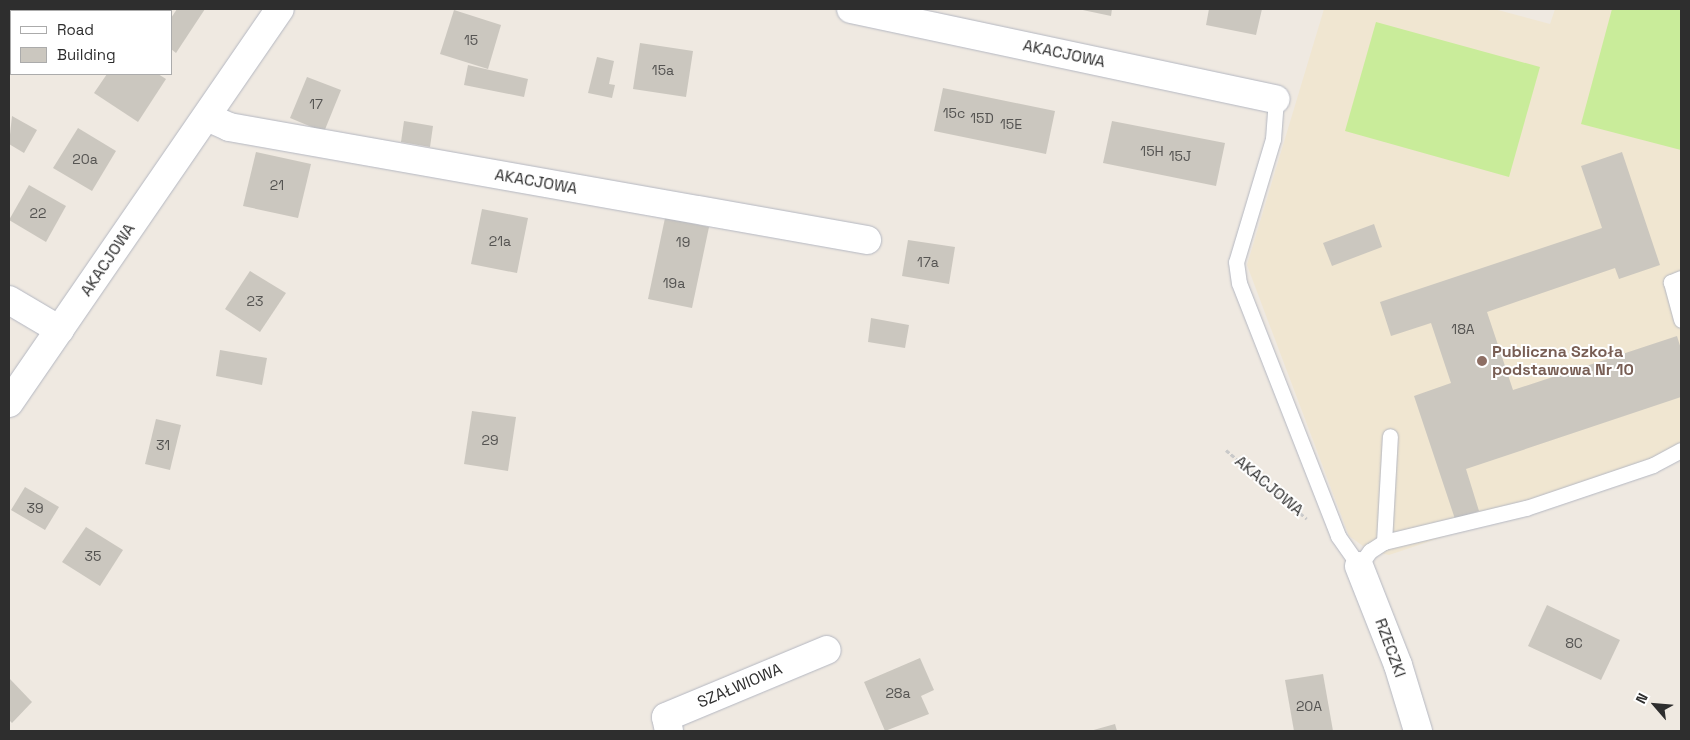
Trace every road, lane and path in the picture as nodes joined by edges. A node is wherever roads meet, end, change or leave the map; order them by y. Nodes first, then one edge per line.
1 (280, 9) edge
2 (851, 9) edge
3 (1276, 99) joint
4 (207, 117) junction
5 (867, 240) dead end
6 (1681, 278) edge
7 (9, 300) edge
8 (1681, 320) edge
9 (60, 330) junction
10 (9, 403) edge
11 (1390, 436) dead end
12 (1226, 450) dead end
13 (1681, 450) edge
14 (1338, 536) junction
15 (1384, 542) junction
16 (1359, 566) junction
17 (827, 650) dead end
18 (669, 731) edge
19 (1418, 731) edge

1 - 4 street, AKACJOWA
2 - 3 street, AKACJOWA
3 - 14 lane
4 - 5 street, AKACJOWA
4 - 9 street, AKACJOWA
6 - 8 lane
7 - 9 street
9 - 10 street, AKACJOWA
11 - 15 lane
12 - 14 path, AKACJOWA
13 - 15 lane
14 - 16 lane
15 - 16 lane
16 - 19 street, RZECZKI
17 - 18 street, SZAŁWIOWA

